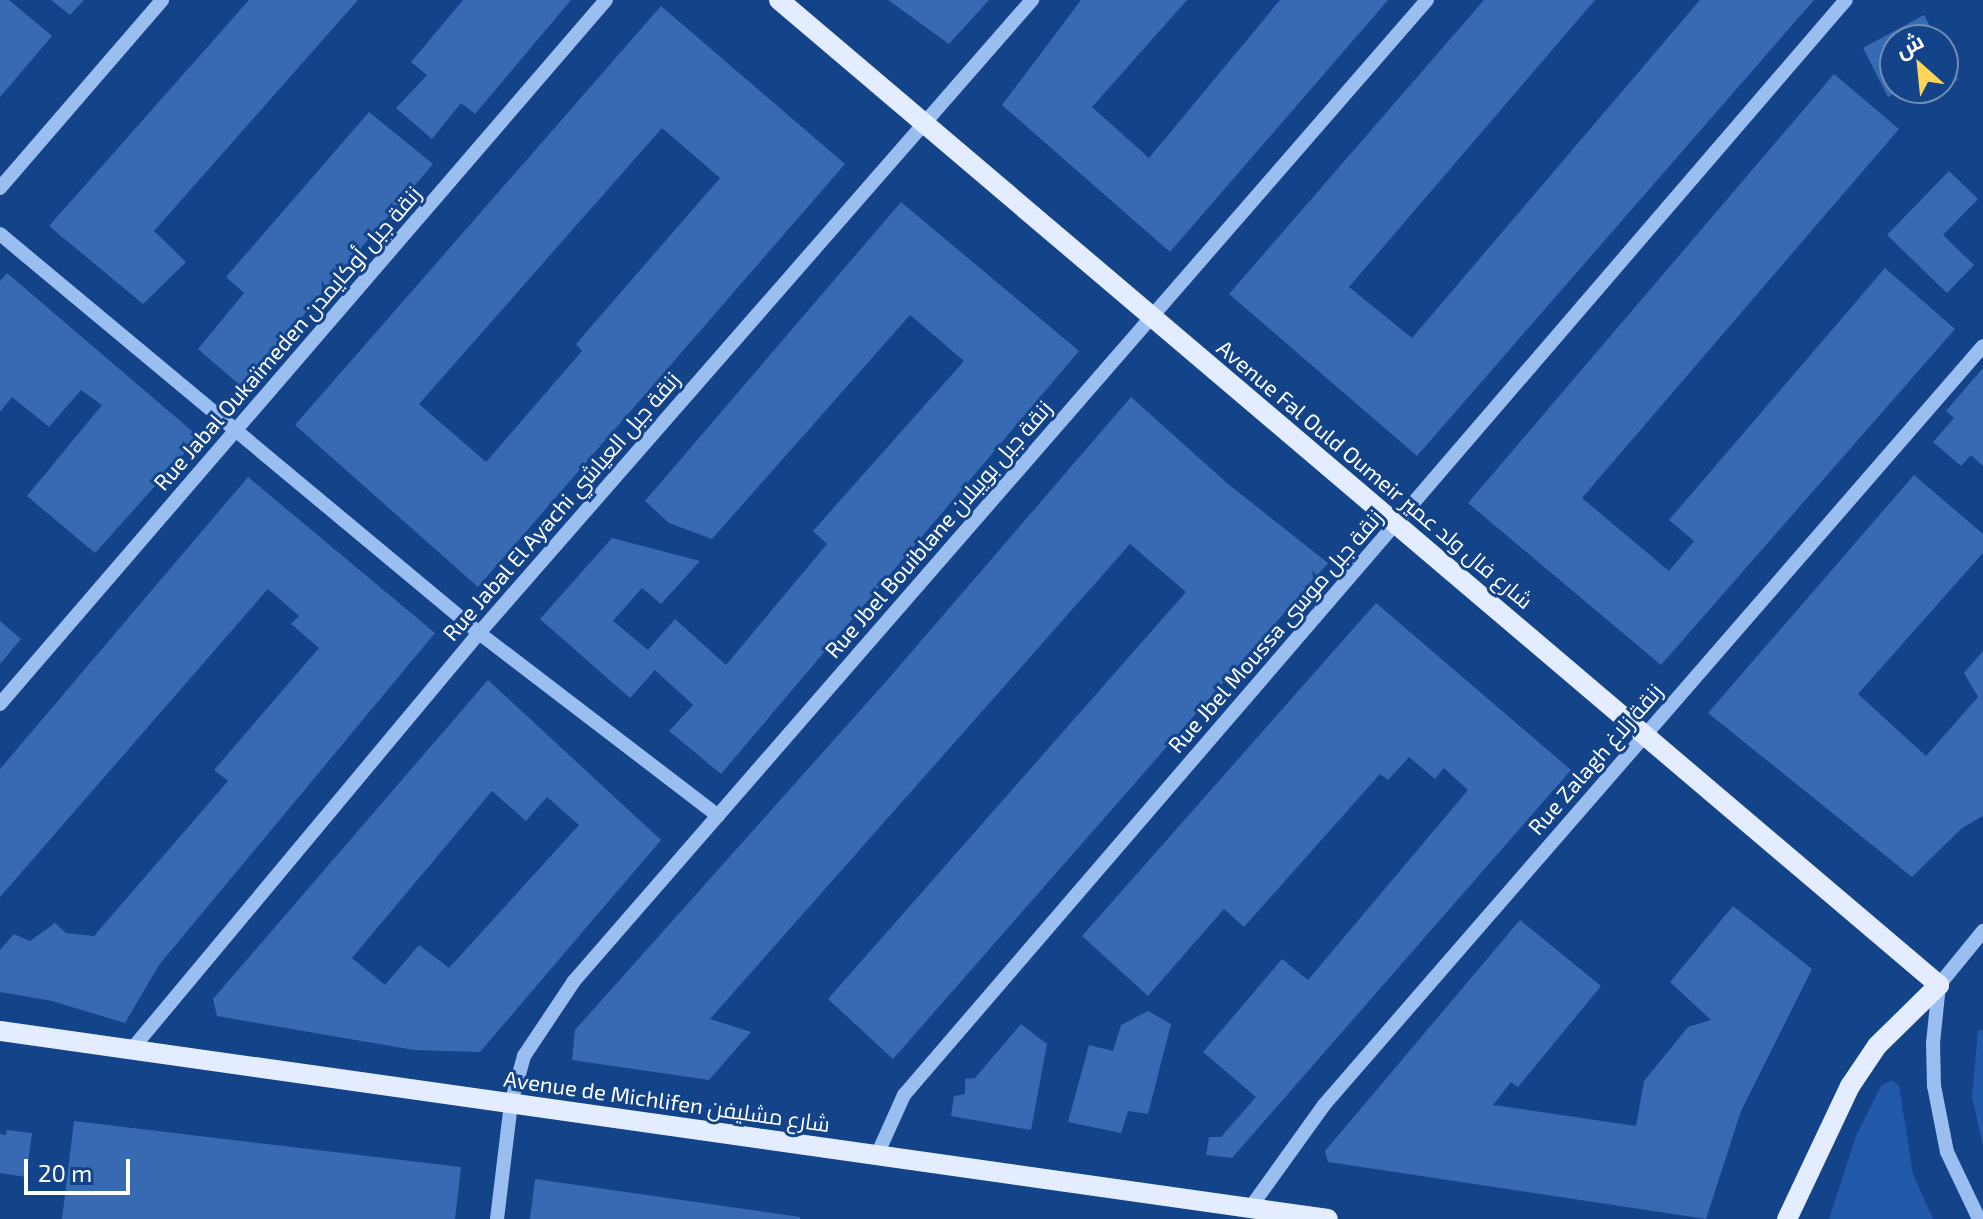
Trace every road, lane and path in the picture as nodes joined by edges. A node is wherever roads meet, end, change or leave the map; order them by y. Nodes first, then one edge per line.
1 (162, 0) edge
2 (606, 0) edge
3 (779, 0) edge
4 (1032, 0) edge
5 (1427, 0) edge
6 (1846, 0) edge
7 (923, 121) junction
8 (0, 188) edge
9 (0, 234) edge
10 (1152, 316) junction
11 (1983, 346) edge
12 (236, 430) junction
13 (1396, 524) junction
14 (479, 633) junction
15 (0, 704) edge
16 (1645, 735) junction
17 (718, 816) junction
18 (1983, 931) edge
19 (1939, 985) junction
20 (0, 1031) edge
21 (132, 1049) junction
22 (511, 1103) junction
23 (877, 1155) junction
24 (1250, 1208) junction
25 (497, 1219) edge
26 (1328, 1219) edge
27 (1787, 1219) edge
28 (1979, 1219) edge

1 - 8 street
2 - 12 street, Rue Jabal Oukaïmeden زنقة جبل أوكايمدن
3 - 7 main road, Avenue Fal Ould Oumeir شارع فال ولد عمير
4 - 7 street, Rue Jabal El Ayachi زنقة جبل العياشي
5 - 10 street, Rue Jbel Bouiblane زنقة جبل بويبلان
6 - 13 street, Rue Jbel Moussa زنقة جبل موسى
7 - 10 main road, Avenue Fal Ould Oumeir شارع فال ولد عمير
7 - 14 street, Rue Jabal El Ayachi زنقة جبل العياشي
9 - 12 street
10 - 13 main road, Avenue Fal Ould Oumeir شارع فال ولد عمير
10 - 17 street, Rue Jbel Bouiblane زنقة جبل بويبلان
11 - 16 street, Rue Zalagh زنقة زلاغ
12 - 14 street
12 - 15 street, Rue Jabal Oukaïmeden زنقة جبل أوكايمدن
13 - 16 main road, Avenue Fal Ould Oumeir شارع فال ولد عمير
13 - 23 street, Rue Jbel Moussa زنقة جبل موسى
14 - 17 street
14 - 21 street, Rue Jabal El Ayachi زنقة جبل العياشي
16 - 19 main road, Avenue Fal Ould Oumeir شارع فال ولد عمير
16 - 24 street, Rue Zalagh زنقة زلاغ
17 - 22 street, Rue Jbel Bouiblane زنقة جبل بويبلان
18 - 19 street
19 - 27 main road
19 - 28 street
20 - 21 main road, Avenue de Michlifen شارع مشليفن
21 - 22 main road, Avenue de Michlifen شارع مشليفن
22 - 23 main road, Avenue de Michlifen شارع مشليفن
22 - 25 street, Rue Jbel Bouiblane زنقة جبل بويبلان
23 - 24 main road, Avenue de Michlifen شارع مشليفن
24 - 26 main road, Avenue de Michlifen شارع مشليفن

